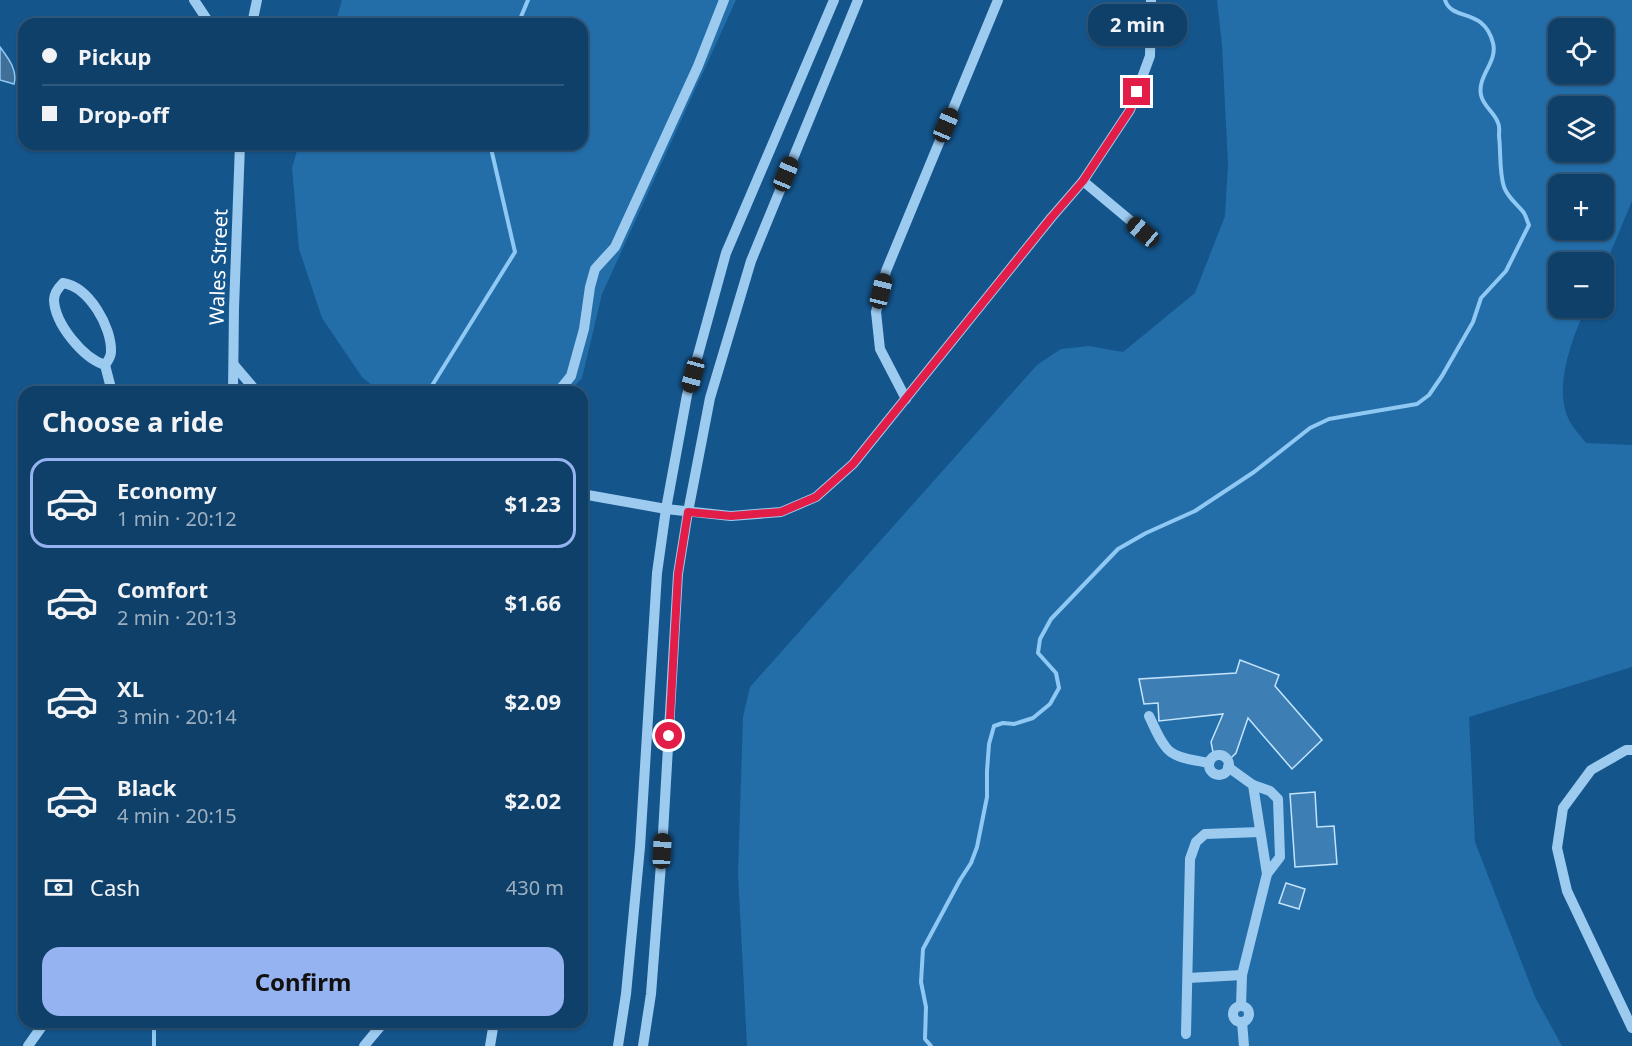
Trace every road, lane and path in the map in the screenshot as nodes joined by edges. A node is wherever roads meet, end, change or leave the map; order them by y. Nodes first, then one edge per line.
1 (194, 0) edge
2 (257, 0) edge
3 (724, 0) edge
4 (834, 0) edge
5 (858, 0) edge
6 (998, 0) edge
7 (1151, 0) edge
8 (206, 18) edge
9 (253, 18) edge
10 (240, 150) edge
11 (1083, 181) junction
12 (1143, 232) dead end
13 (105, 365) junction
14 (234, 365) junction
15 (110, 386) edge
16 (233, 386) edge
17 (252, 386) edge
18 (563, 386) edge
19 (906, 399) junction
20 (588, 495) edge
21 (666, 509) junction
22 (688, 512) junction
23 (1149, 716) dead end
24 (1632, 750) edge
25 (1253, 785) junction
26 (1260, 832) junction
27 (1267, 874) junction
28 (1242, 975) junction
29 (1188, 978) junction
30 (41, 1028) edge
31 (379, 1028) edge
32 (493, 1028) edge
33 (1632, 1028) edge
34 (1186, 1034) dead end
35 (28, 1046) edge
36 (364, 1046) edge
37 (490, 1046) edge
38 (618, 1046) edge
39 (643, 1046) edge
40 (1244, 1046) edge

1 - 8 street
2 - 9 street
3 - 18 street
4 - 21 street
5 - 22 street
6 - 19 street
7 - 11 street
10 - 14 street, Wales Street
11 - 12 street
11 - 19 street
13 - 13 street
13 - 15 street
14 - 16 street, Wales Street
14 - 17 street
19 - 22 street
20 - 21 street
21 - 22 street
21 - 38 street
22 - 39 street
23 - 25 street
24 - 33 street
25 - 26 street
25 - 27 street
26 - 27 street
26 - 29 street
27 - 28 street
28 - 29 street
28 - 40 street
29 - 34 street
30 - 35 street
31 - 36 street
32 - 37 street

